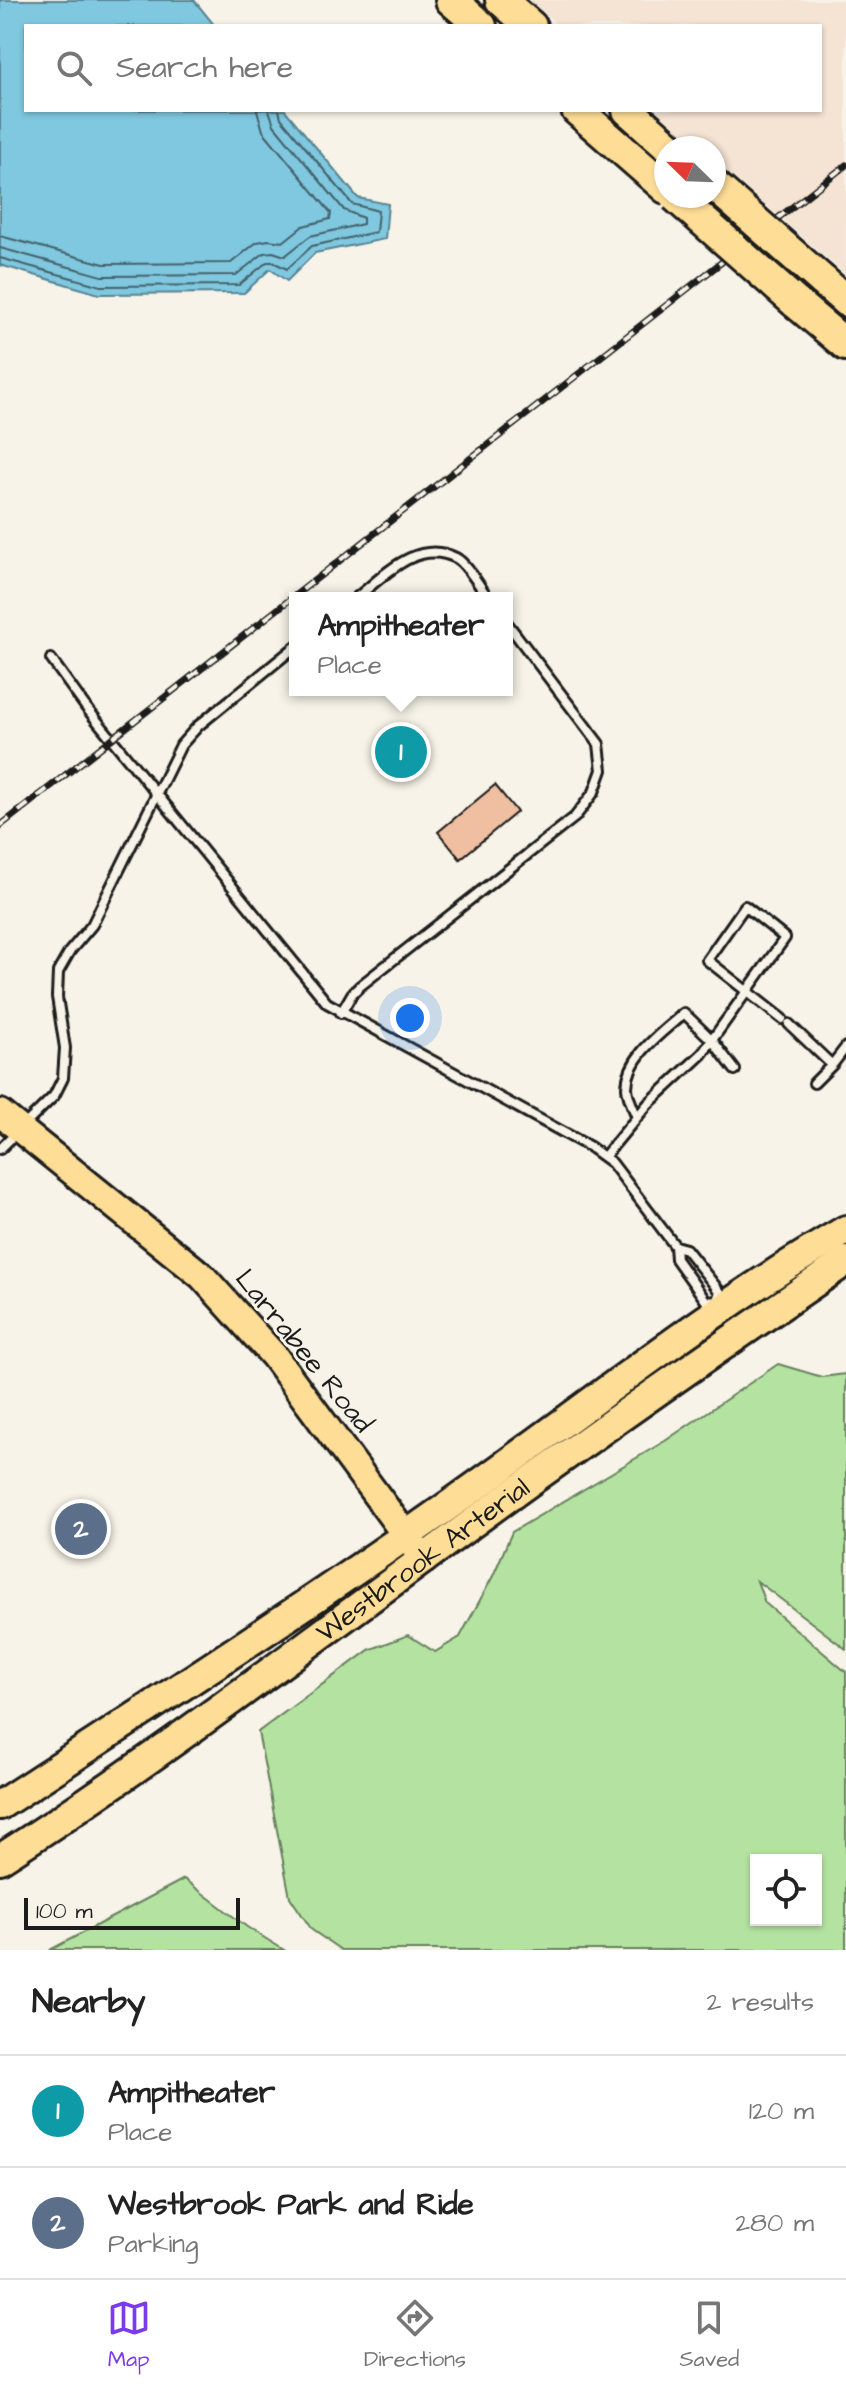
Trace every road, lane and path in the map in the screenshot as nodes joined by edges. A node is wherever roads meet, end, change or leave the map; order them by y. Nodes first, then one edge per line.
1 (451, 0) edge
2 (501, 0) edge
3 (479, 24) edge
4 (529, 24) edge
5 (579, 112) edge
6 (630, 112) edge
7 (657, 136) edge
8 (654, 177) edge
9 (726, 196) edge
10 (689, 208) edge
11 (846, 301) edge
12 (846, 345) edge
13 (363, 592) edge
14 (483, 592) edge
15 (513, 631) edge
16 (289, 652) edge
17 (51, 659) dead end
18 (156, 795) junction
19 (747, 991) junction
20 (341, 1013) junction
21 (712, 1040) junction
22 (846, 1047) edge
23 (832, 1065) junction
24 (735, 1070) dead end
25 (814, 1083) dead end
26 (637, 1117) junction
27 (9, 1121) edge
28 (0, 1149) edge
29 (604, 1157) junction
30 (846, 1230) edge
31 (675, 1246) junction
32 (846, 1261) edge
33 (727, 1317) junction
34 (406, 1535) junction
35 (424, 1560) junction
36 (0, 1805) edge
37 (0, 1859) edge

1 - 3 highway
2 - 4 highway
5 - 8 highway
6 - 7 highway
9 - 11 highway, bridge
10 - 12 highway, bridge
13 - 14 lane
15 - 20 lane
16 - 18 lane
17 - 18 lane
18 - 20 lane
18 - 27 lane
19 - 19 lane
19 - 21 lane
19 - 23 lane
20 - 29 lane
21 - 24 lane
21 - 26 lane
21 - 26 lane
22 - 23 lane
23 - 25 lane
26 - 29 lane
27 - 28 lane
27 - 34 main road, Larrabee Road
29 - 31 lane
30 - 33 highway, Westbrook Arterial
31 - 33 lane
31 - 33 lane
32 - 33 highway, Westbrook Arterial
33 - 34 highway, Westbrook Arterial
33 - 35 highway, Westbrook Arterial
34 - 35 main road, Larrabee Road
34 - 36 highway, Westbrook Arterial
35 - 37 highway, Westbrook Arterial

